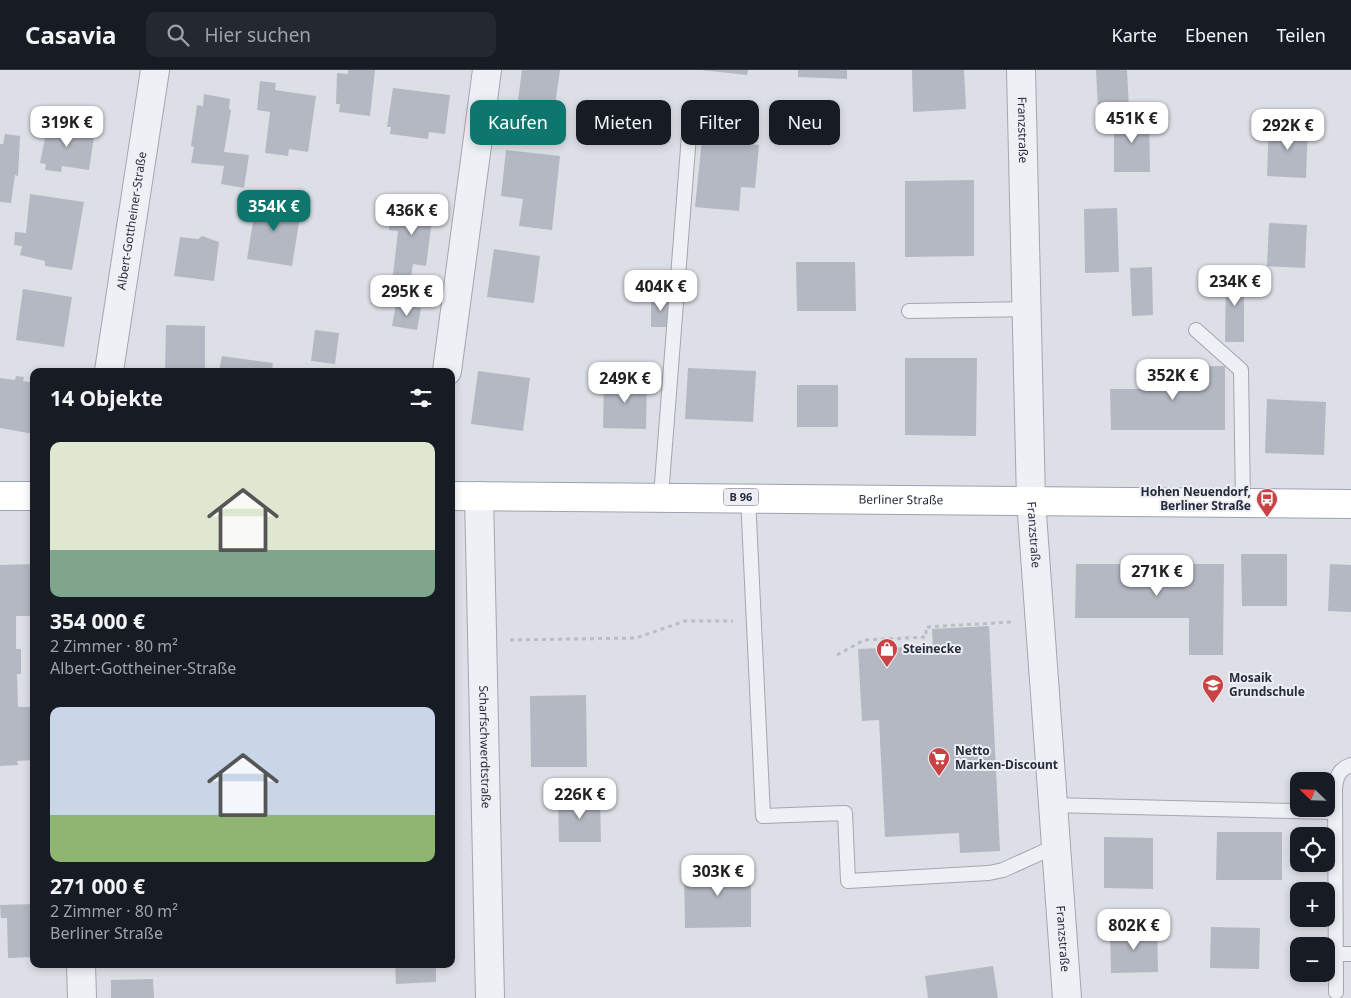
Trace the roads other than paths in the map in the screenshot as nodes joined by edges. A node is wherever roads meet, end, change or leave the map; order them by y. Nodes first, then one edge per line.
1 (156, 70) edge
2 (486, 70) edge
3 (1021, 70) edge
4 (688, 145) edge
5 (1027, 309) junction
6 (909, 311) dead end
7 (1196, 330) dead end
8 (109, 368) edge
9 (446, 368) edge
10 (0, 496) edge
11 (30, 496) edge
12 (455, 496) edge
13 (479, 496) junction
14 (661, 496) junction
15 (748, 497) junction
16 (1031, 500) junction
17 (1243, 504) junction
18 (1351, 504) edge
19 (1351, 765) edge
20 (1051, 805) junction
21 (1290, 811) edge
22 (1335, 812) joint
23 (1054, 847) junction
24 (1336, 954) junction
25 (1351, 954) edge
26 (81, 968) edge
27 (1336, 992) dead end
28 (82, 998) edge
29 (490, 998) edge
30 (1067, 998) edge

1 - 8 street, Albert-Gottheiner-Straße
2 - 9 street
3 - 5 street, Franzstraße
4 - 14 lane
5 - 6 lane
5 - 16 street, Franzstraße
7 - 17 lane
10 - 11 main road
12 - 13 main road, Berliner Straße / B 96
13 - 14 main road, Berliner Straße / B 96
13 - 29 street, Scharfschwerdtstraße
14 - 15 main road, Berliner Straße / B 96
15 - 16 main road, Berliner Straße / B 96
15 - 23 lane
16 - 17 main road, Berliner Straße / B 96
16 - 20 street, Franzstraße
17 - 18 main road, Berliner Straße / B 96
19 - 22 lane
20 - 21 lane
20 - 23 street, Franzstraße
22 - 24 lane
23 - 30 street, Franzstraße
24 - 25 lane
24 - 27 lane
26 - 28 street

